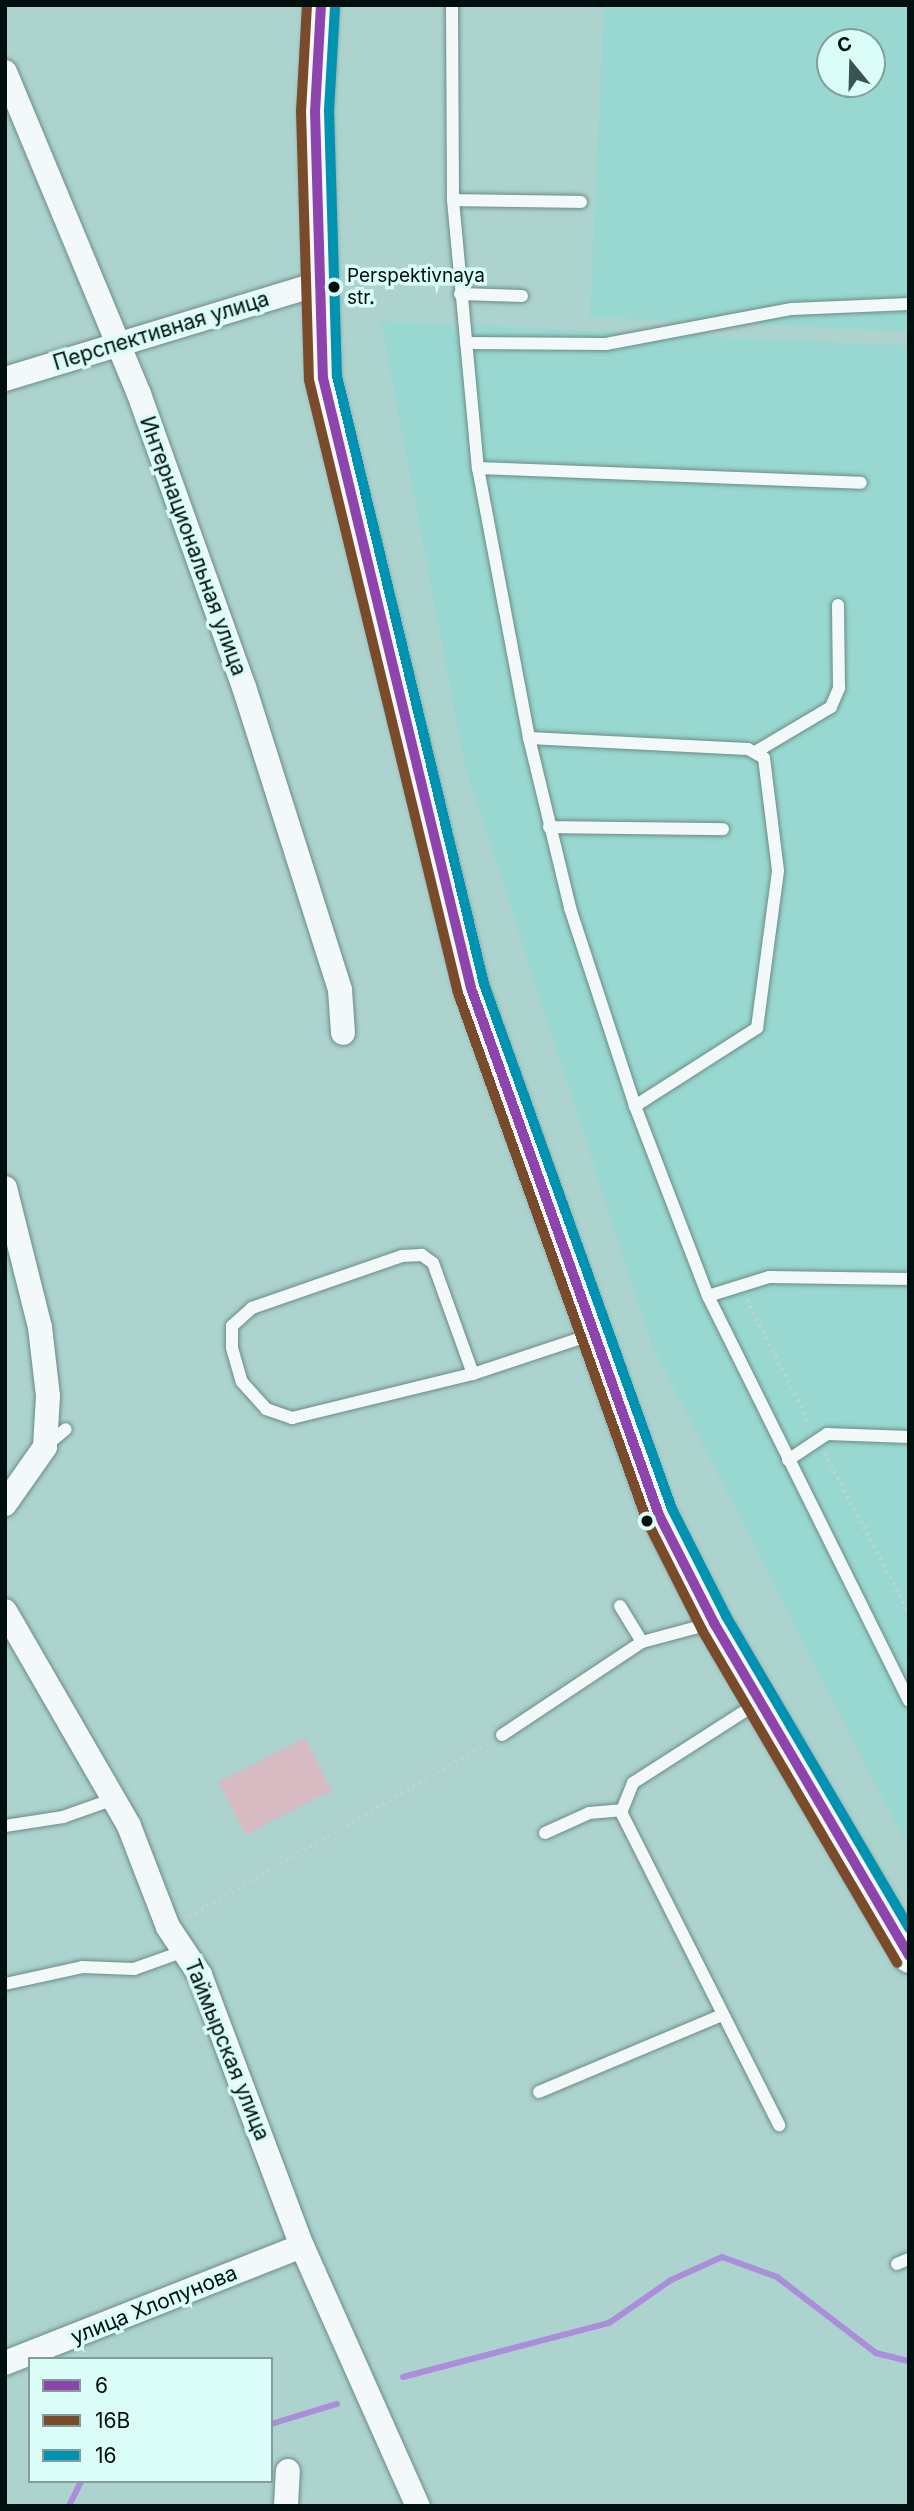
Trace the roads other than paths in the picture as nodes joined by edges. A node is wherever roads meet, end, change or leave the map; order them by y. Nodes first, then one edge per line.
1 (452, 5) edge
2 (316, 7) edge
3 (5, 72) edge
4 (453, 200) junction
5 (581, 202) dead end
6 (317, 284) junction
7 (460, 294) junction
8 (522, 296) dead end
9 (909, 304) edge
10 (466, 343) junction
11 (117, 344) junction
12 (5, 379) edge
13 (478, 468) junction
14 (861, 484) dead end
15 (838, 605) dead end
16 (529, 738) junction
17 (757, 751) junction
18 (549, 827) junction
19 (723, 829) dead end
20 (343, 1033) dead end
21 (635, 1107) junction
22 (5, 1188) edge
23 (909, 1279) edge
24 (708, 1296) junction
25 (597, 1332) junction
26 (473, 1374) junction
27 (66, 1429) dead end
28 (909, 1437) edge
29 (45, 1447) junction
30 (788, 1460) junction
31 (5, 1504) edge
32 (620, 1606) dead end
33 (5, 1611) edge
34 (714, 1623) junction
35 (642, 1642) junction
36 (909, 1701) edge
37 (759, 1702) junction
38 (502, 1735) road end
39 (111, 1800) junction
40 (621, 1810) junction
41 (5, 1826) edge
42 (545, 1833) dead end
43 (187, 1950) junction
44 (909, 1956) edge
45 (5, 1984) edge
46 (722, 2015) junction
47 (538, 2092) dead end
48 (779, 2125) dead end
49 (302, 2246) junction
50 (5, 2363) edge
51 (288, 2471) dead end
52 (286, 2506) edge
53 (418, 2506) edge

1 - 4 lane
2 - 6 main road
3 - 11 street, Интернациональная улица
4 - 5 lane
4 - 7 lane
6 - 11 street, Перспективная улица
6 - 25 main road
7 - 8 lane
7 - 10 lane
9 - 10 lane
10 - 13 lane
11 - 12 street, Перспективная улица
11 - 20 street, Интернациональная улица
13 - 14 lane
13 - 16 lane
15 - 17 lane
16 - 17 lane
16 - 18 lane
17 - 21 lane
18 - 19 lane
18 - 21 lane
21 - 24 lane
22 - 29 street
23 - 24 lane
24 - 30 lane
25 - 26 lane
25 - 34 main road
26 - 26 lane
27 - 29 lane
28 - 30 lane
29 - 31 street
30 - 36 lane
32 - 35 lane
33 - 39 street, Таймырская улица
34 - 35 lane
34 - 37 main road
35 - 38 lane
37 - 40 lane
37 - 44 main road
39 - 41 lane
39 - 43 street, Таймырская улица
40 - 42 lane
40 - 46 lane
43 - 45 lane
43 - 49 street, Таймырская улица
46 - 47 lane
46 - 48 lane
49 - 50 street, улица Хлопунова
49 - 53 street, Таймырская улица
51 - 52 street

